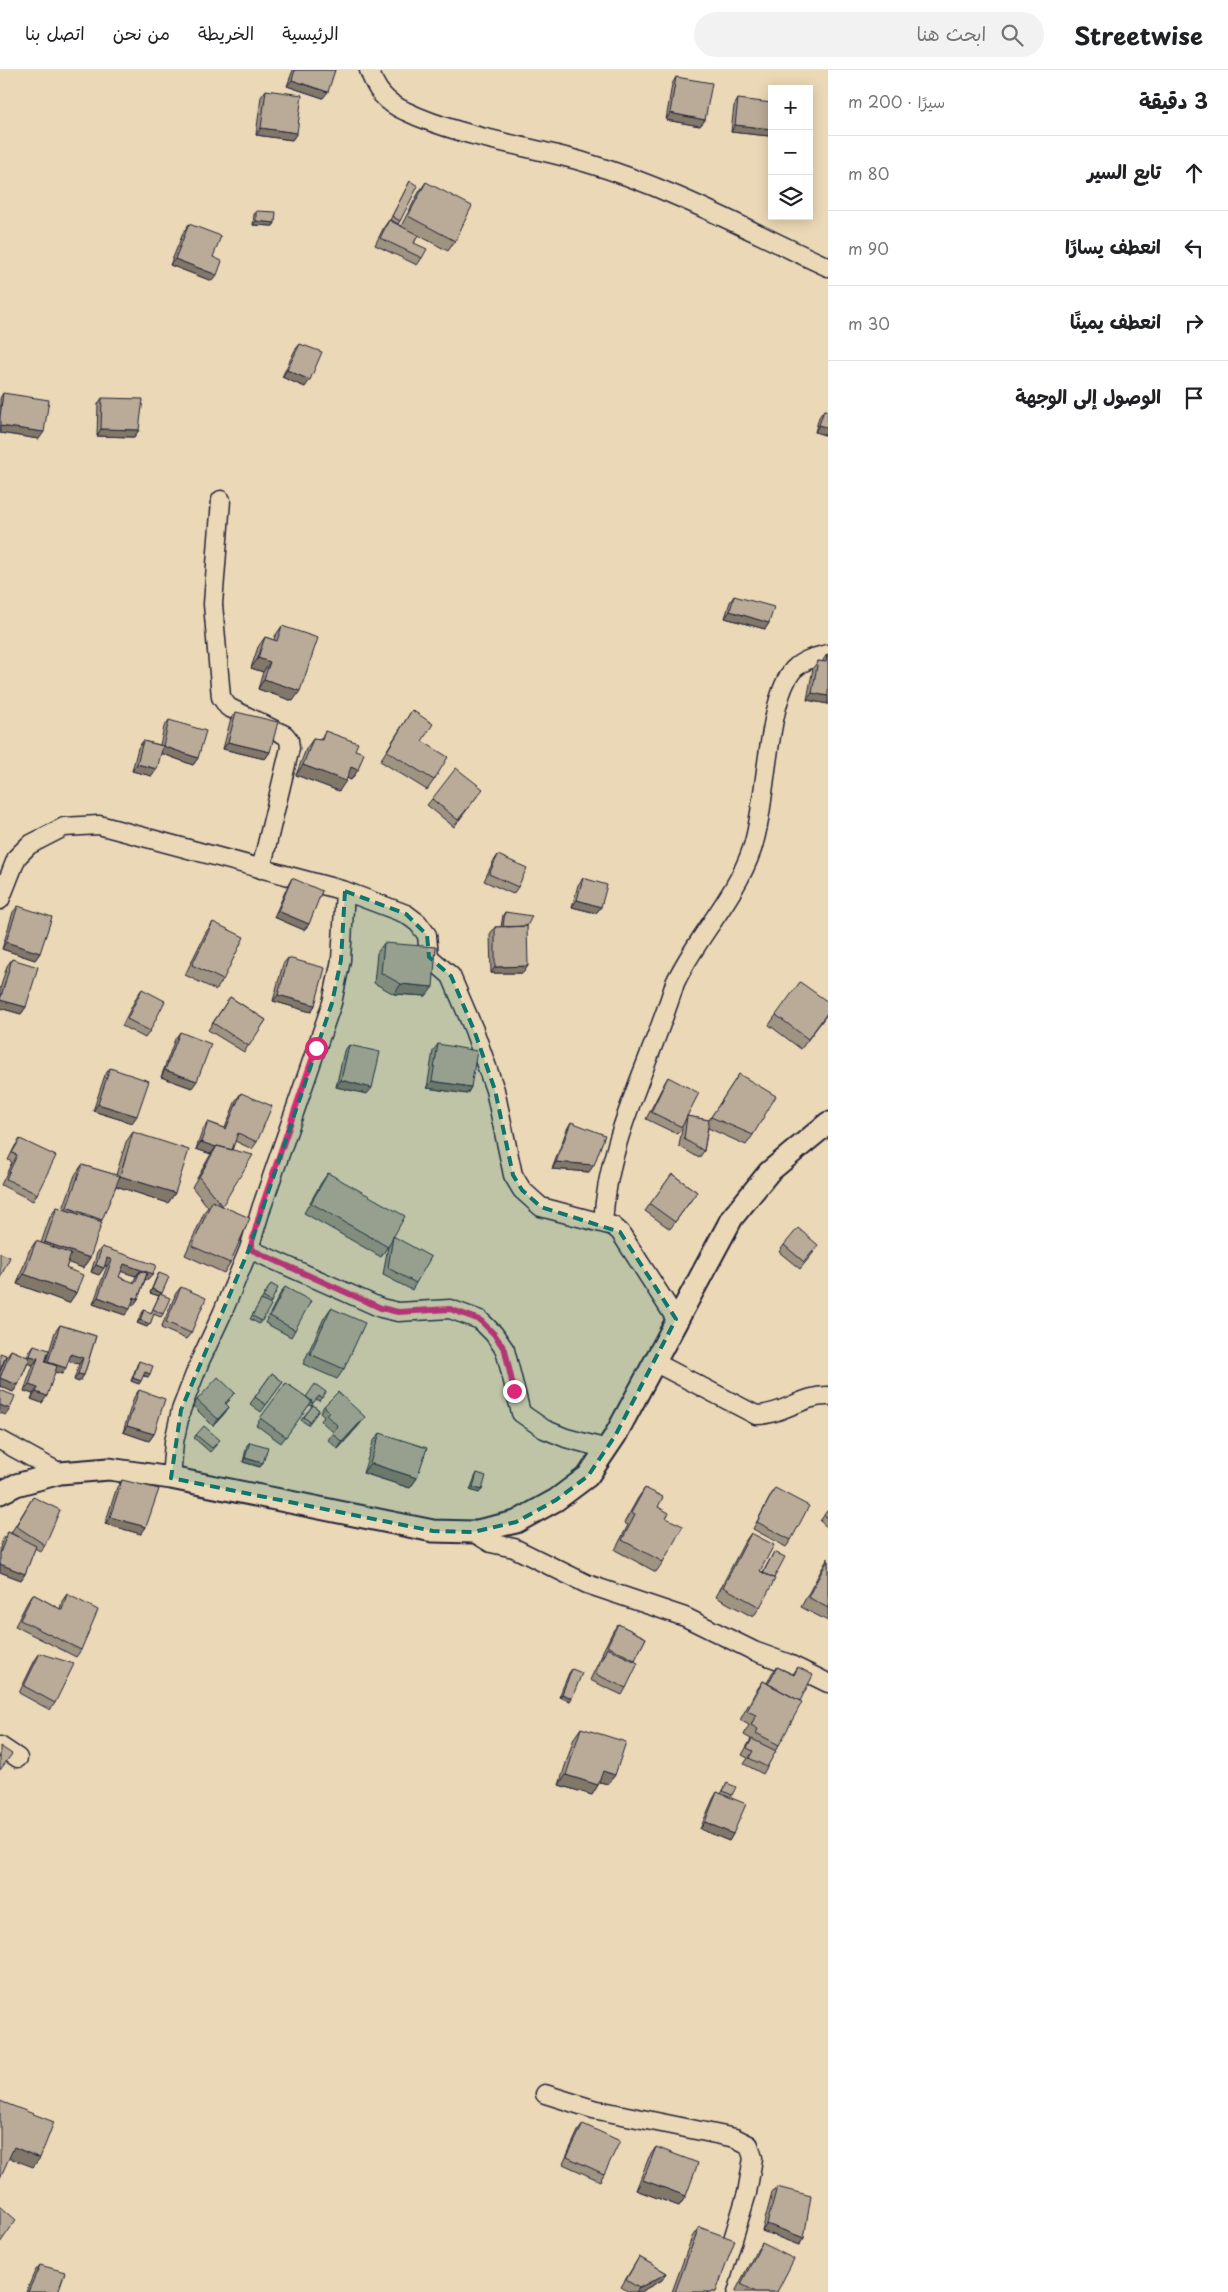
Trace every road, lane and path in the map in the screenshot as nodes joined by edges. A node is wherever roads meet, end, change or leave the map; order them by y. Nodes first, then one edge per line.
1 (369, 70) edge
2 (828, 267) edge
3 (221, 500) dead end
4 (828, 654) edge
5 (261, 869) junction
6 (345, 891) junction
7 (0, 900) edge
8 (828, 1122) edge
9 (603, 1223) junction
10 (250, 1249) junction
11 (676, 1319) junction
12 (654, 1362) junction
13 (828, 1396) edge
14 (0, 1440) edge
15 (606, 1449) junction
16 (60, 1473) junction
17 (171, 1478) junction
18 (0, 1493) edge
19 (473, 1532) junction
20 (828, 1683) edge
21 (0, 1746) edge
22 (18, 1758) dead end
23 (545, 2094) dead end
24 (717, 2292) edge

1 - 2 street
3 - 5 street
4 - 9 street
5 - 6 street
5 - 7 street
6 - 9 street
6 - 10 street
8 - 11 street
9 - 11 street
10 - 15 street
10 - 17 street
11 - 12 street
12 - 13 street
12 - 15 street
14 - 16 street
15 - 19 street
16 - 17 street
16 - 18 street
17 - 19 street
19 - 20 street
21 - 22 street
23 - 24 street

